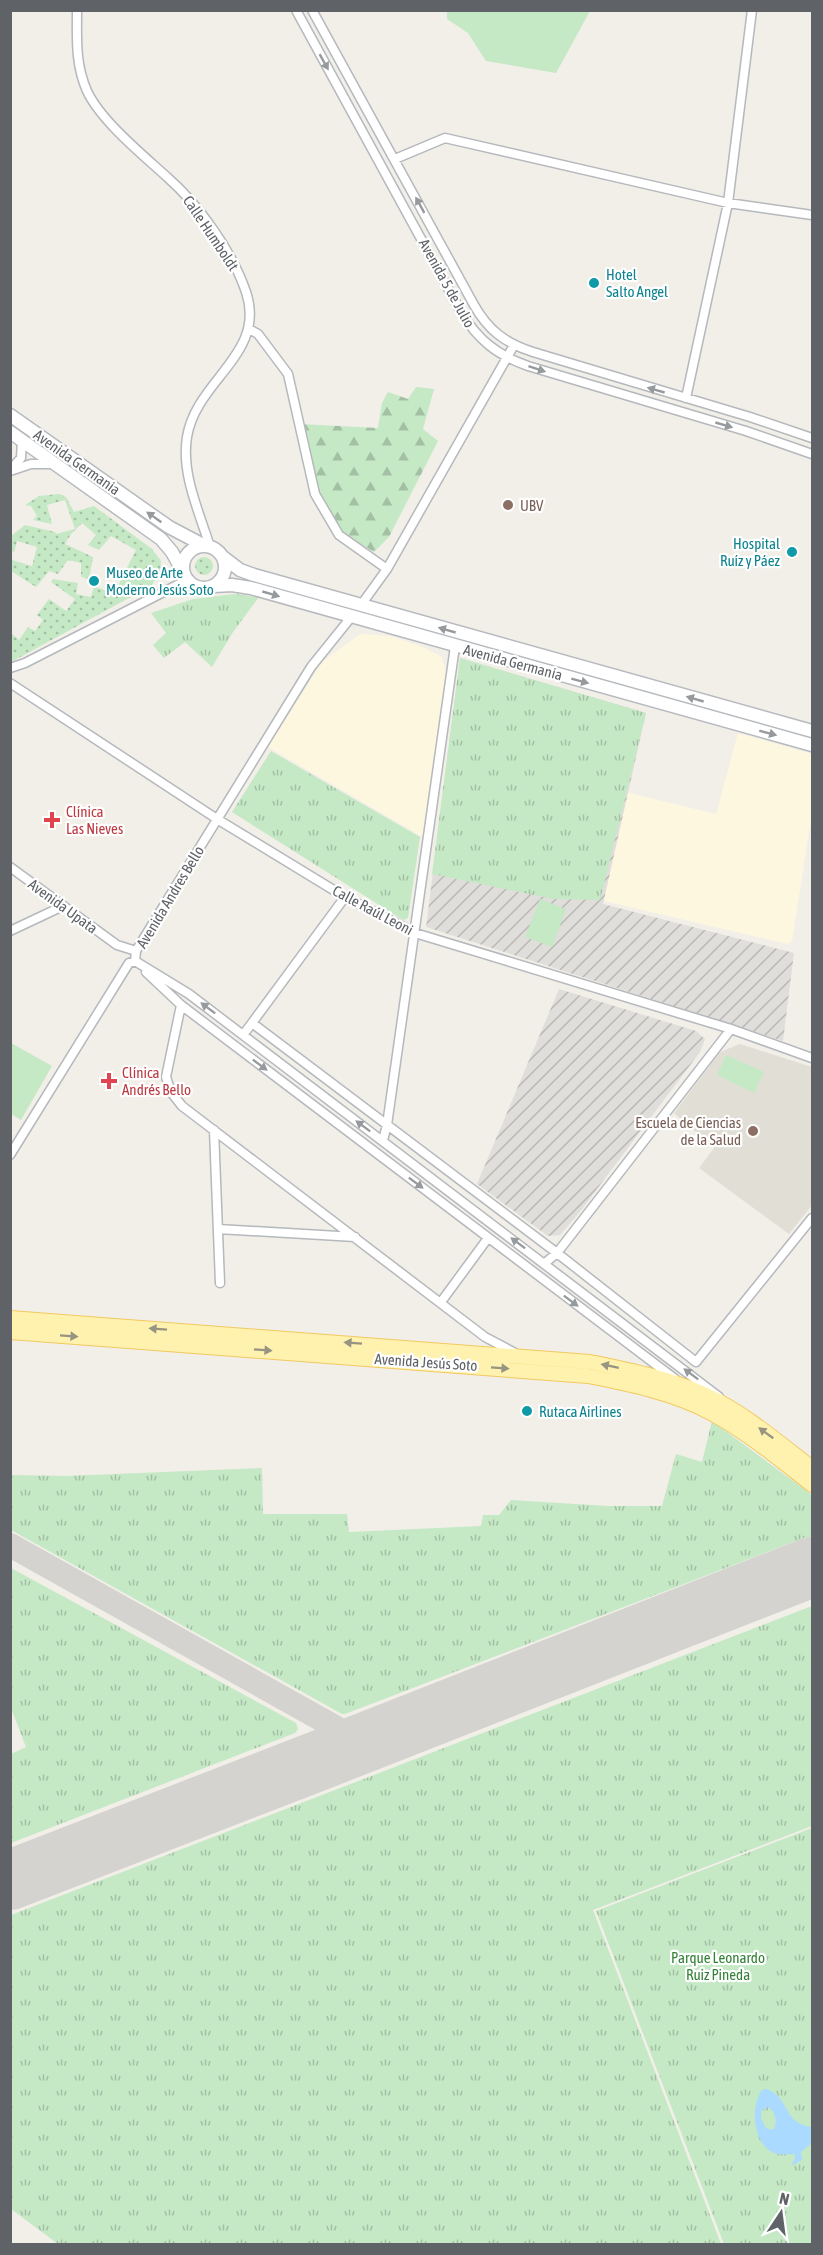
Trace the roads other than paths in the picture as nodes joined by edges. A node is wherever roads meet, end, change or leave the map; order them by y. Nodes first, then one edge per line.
1 (77, 10) edge
2 (296, 10) edge
3 (312, 10) edge
4 (752, 10) edge
5 (395, 159) junction
6 (728, 202) junction
7 (813, 215) edge
8 (249, 329) junction
9 (514, 345) junction
10 (508, 359) junction
11 (686, 398) junction
12 (10, 415) edge
13 (10, 432) edge
14 (813, 438) edge
15 (22, 441) junction
16 (813, 454) edge
17 (56, 465) junction
18 (10, 470) edge
19 (207, 546) junction
20 (223, 557) junction
21 (387, 569) junction
22 (185, 576) junction
23 (214, 586) junction
24 (361, 605) junction
25 (352, 616) junction
26 (454, 646) junction
27 (10, 668) edge
28 (10, 683) edge
29 (813, 731) edge
30 (813, 745) edge
31 (217, 819) junction
32 (10, 867) edge
33 (345, 897) junction
34 (63, 906) junction
35 (10, 931) edge
36 (415, 933) junction
37 (117, 945) junction
38 (136, 951) junction
39 (132, 962) junction
40 (180, 1005) junction
41 (252, 1023) junction
42 (730, 1029) junction
43 (243, 1035) junction
44 (813, 1058) edge
45 (387, 1125) junction
46 (214, 1130) junction
47 (383, 1140) junction
48 (10, 1155) edge
49 (813, 1218) edge
50 (218, 1229) junction
51 (355, 1237) junction
52 (488, 1238) junction
53 (556, 1253) junction
54 (545, 1263) junction
55 (220, 1283) dead end
56 (441, 1302) junction
57 (10, 1318) edge
58 (10, 1332) edge
59 (521, 1356) junction
60 (686, 1388) junction
61 (711, 1412) junction
62 (735, 1412) junction
63 (813, 1468) edge
64 (813, 1485) edge

1 - 8 street, Calle Humboldt
2 -> 10 street, Avenida 5 de Julio
3 - 5 street, Avenida 5 de Julio
4 - 6 street
5 - 6 street
9 -> 5 street, Avenida 5 de Julio
6 - 7 street
6 - 11 street
8 - 19 street
8 - 21 street
9 - 10 street
11 -> 9 street, Avenida 5 de Julio
10 -> 16 street, Avenida 5 de Julio
10 - 21 street
11 - 14 street, Avenida 5 de Julio
19 -> 12 street, Avenida Germania
13 - 15 street, Avenida Germania
15 - 17 street, Avenida Germania
15 - 18 street
17 - 18 street
17 - 22 street, Avenida Germania
19 - 20 street
19 - 22 street
20 - 23 street
20 - 24 street, Avenida Germania
21 - 24 street
22 - 23 street
22 - 27 street
23 -> 25 street, Avenida Germania
29 -> 24 street, Avenida Germania
25 - 26 street, Avenida Germania
25 - 31 street, Avenida Andres Bello
26 -> 30 street, Avenida Germania
26 - 36 street
28 - 31 street, Calle Raúl Leoni
31 - 33 street, Calle Raúl Leoni
31 - 38 street, Avenida Andres Bello
32 - 34 street, Avenida Upata
33 - 36 street, Calle Raúl Leoni
33 - 41 street
34 - 35 street
34 - 37 street, Avenida Upata
36 - 42 street, Calle Raúl Leoni
36 - 45 street
37 - 38 street, Avenida Upata
37 - 39 street, Avenida Upata
38 - 39 street, Avenida Andres Bello
39 - 40 street
43 -> 39 street
39 - 48 street, Avenida Andres Bello
40 - 46 street
40 -> 52 street
41 - 43 street
41 - 45 street
42 - 44 street, Calle Raúl Leoni
42 - 53 street
47 -> 43 street
45 - 47 street
45 - 53 street
46 - 50 street
46 - 51 street
54 -> 47 street
49 - 53 street
50 - 51 street
50 - 55 street
51 - 56 street
52 - 56 street
52 -> 60 street
53 - 54 street
62 -> 54 street
56 - 59 street
59 -> 57 main road, Avenida Jesús Soto
58 -> 61 main road, Avenida Jesús Soto
60 -> 59 main road, Avenida Jesús Soto
60 - 61 street
60 - 62 main road, Avenida Jesús Soto
61 - 64 main road, Avenida Jesús Soto
63 -> 62 main road, Avenida Jesús Soto

